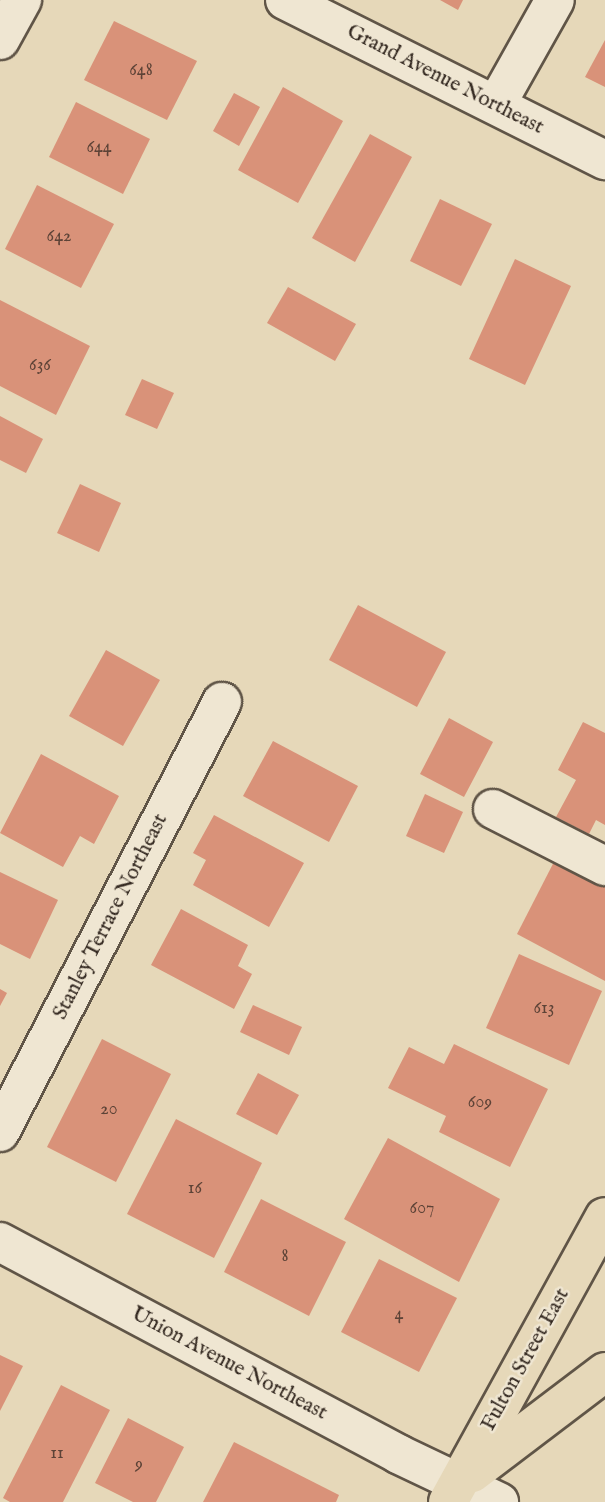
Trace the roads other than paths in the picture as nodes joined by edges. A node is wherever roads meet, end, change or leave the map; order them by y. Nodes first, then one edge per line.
1 (22, 0) edge
2 (285, 0) edge
3 (555, 0) edge
4 (0, 40) edge
5 (496, 105) junction
6 (605, 160) edge
7 (222, 702) dead end
8 (493, 809) dead end
9 (605, 866) edge
10 (0, 1132) edge
11 (605, 1217) edge
12 (0, 1242) edge
13 (605, 1372) edge
14 (453, 1492) edge
15 (499, 1502) edge

1 - 4 street
2 - 5 street, Grand Avenue Northeast
3 - 5 street
5 - 6 street, Grand Avenue Northeast
7 - 10 street, Stanley Terrace Northeast
8 - 9 street
11 - 14 main road, Fulton Street East
12 - 14 street, Union Avenue Northeast
13 - 14 main road
14 - 15 street, Union Avenue Northeast

